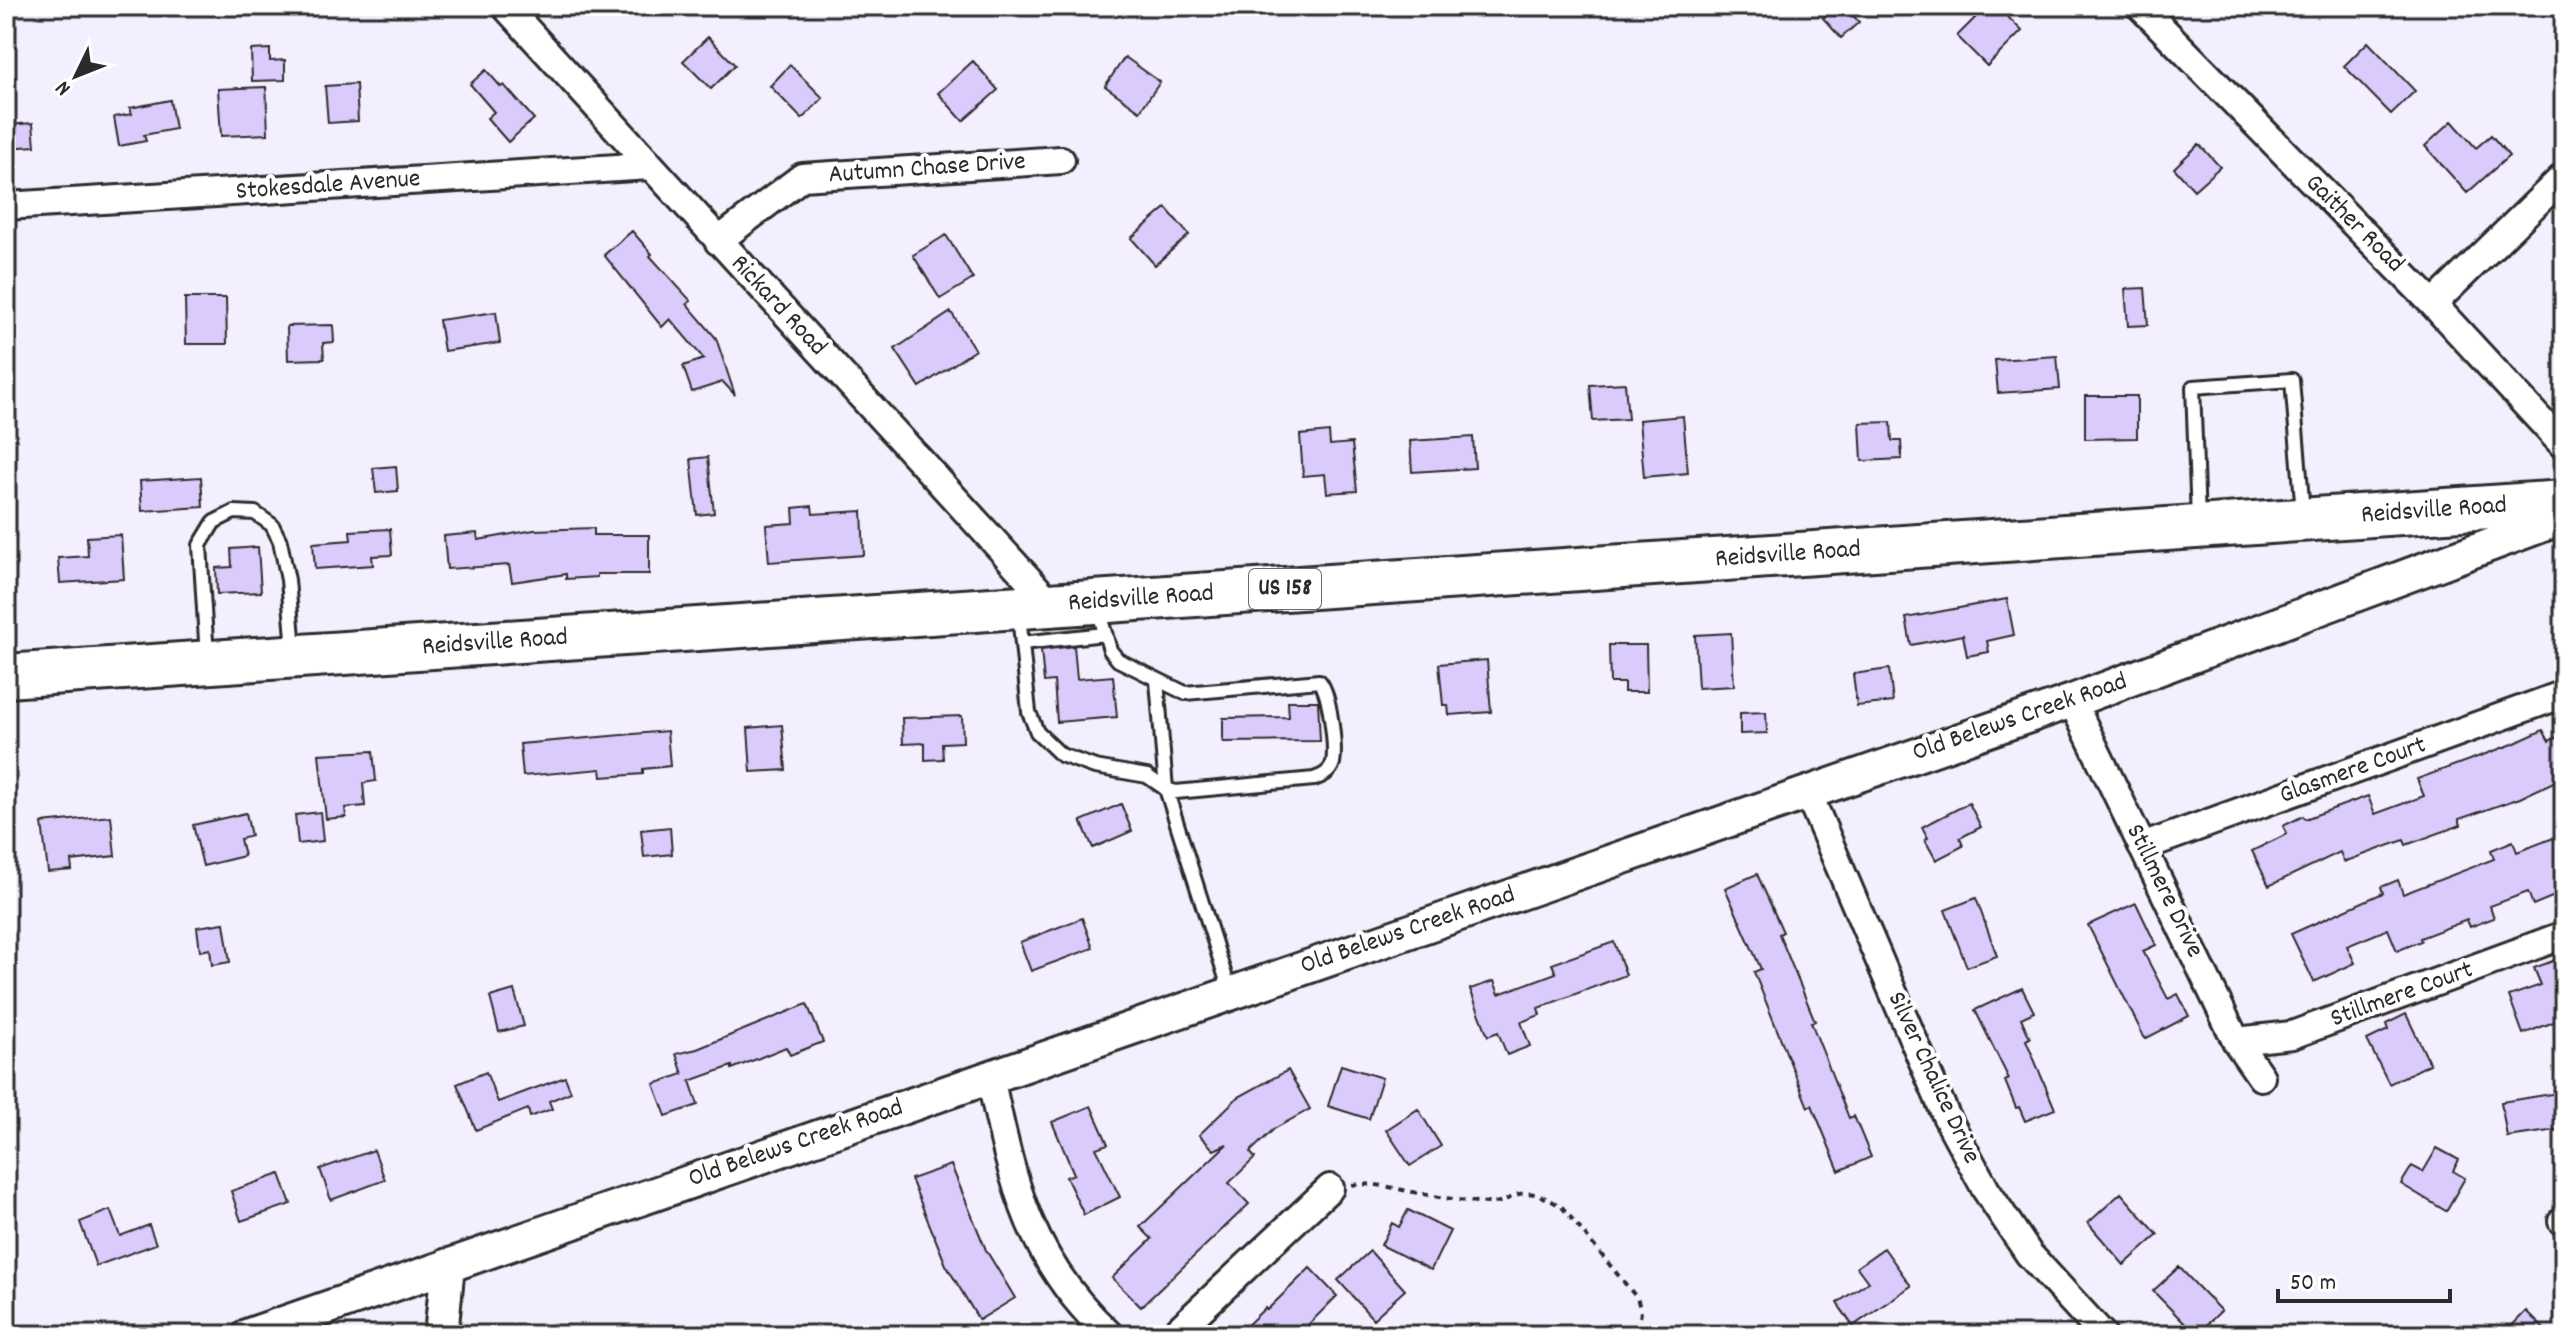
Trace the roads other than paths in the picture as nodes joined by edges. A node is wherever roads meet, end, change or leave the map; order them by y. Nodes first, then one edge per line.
1 (505, 6) edge
2 (2140, 6) edge
3 (1061, 160) dead end
4 (650, 166) junction
5 (2564, 176) edge
6 (6, 206) edge
7 (718, 241) junction
8 (2433, 304) junction
9 (2564, 446) edge
10 (2564, 502) edge
11 (2564, 517) edge
12 (2303, 520) junction
13 (2199, 527) junction
14 (1031, 618) junction
15 (1100, 618) junction
16 (295, 656) junction
17 (208, 662) junction
18 (6, 676) edge
19 (1157, 681) junction
20 (2564, 694) edge
21 (2072, 701) junction
22 (1166, 789) junction
23 (1808, 793) junction
24 (2142, 847) junction
25 (2564, 935) edge
26 (1231, 993) junction
27 (2236, 1041) junction
28 (990, 1077) junction
29 (2261, 1077) dead end
30 (1330, 1188) road end
31 (448, 1265) junction
32 (249, 1335) edge
33 (441, 1335) edge
34 (1110, 1335) edge
35 (1173, 1335) edge
36 (2103, 1335) edge

1 - 4 street, Rickard Road
2 - 8 street, Gaither Road
3 - 7 street, Autumn Chase Drive
4 - 6 street, Stokesdale Avenue
4 - 7 street, Rickard Road
5 - 8 street
7 - 14 street, Rickard Road
8 - 9 street, Gaither Road
10 - 12 highway, Reidsville Road / US 158
11 - 21 street, Old Belews Creek Road
12 - 13 highway, Reidsville Road / US 158
12 - 13 lane
13 - 15 highway, Reidsville Road / US 158
14 - 15 highway, Reidsville Road / US 158
14 - 16 highway, Reidsville Road / US 158
14 - 22 lane
15 - 19 lane
16 - 17 highway, Reidsville Road / US 158
16 - 17 lane
17 - 18 highway, Reidsville Road / US 158
19 - 22 lane
19 - 22 lane
20 - 24 street, Glasmere Court
21 - 23 street, Old Belews Creek Road
21 - 24 street, Stillmere Drive
22 - 26 lane
23 - 26 street, Old Belews Creek Road
23 - 36 street, Silver Chalice Drive
24 - 27 street, Stillmere Drive
25 - 27 street, Stillmere Court
26 - 28 street, Old Belews Creek Road
27 - 29 street, Stillmere Drive
28 - 31 street, Old Belews Creek Road
28 - 34 street
30 - 35 street
31 - 32 street, Old Belews Creek Road
31 - 33 street

